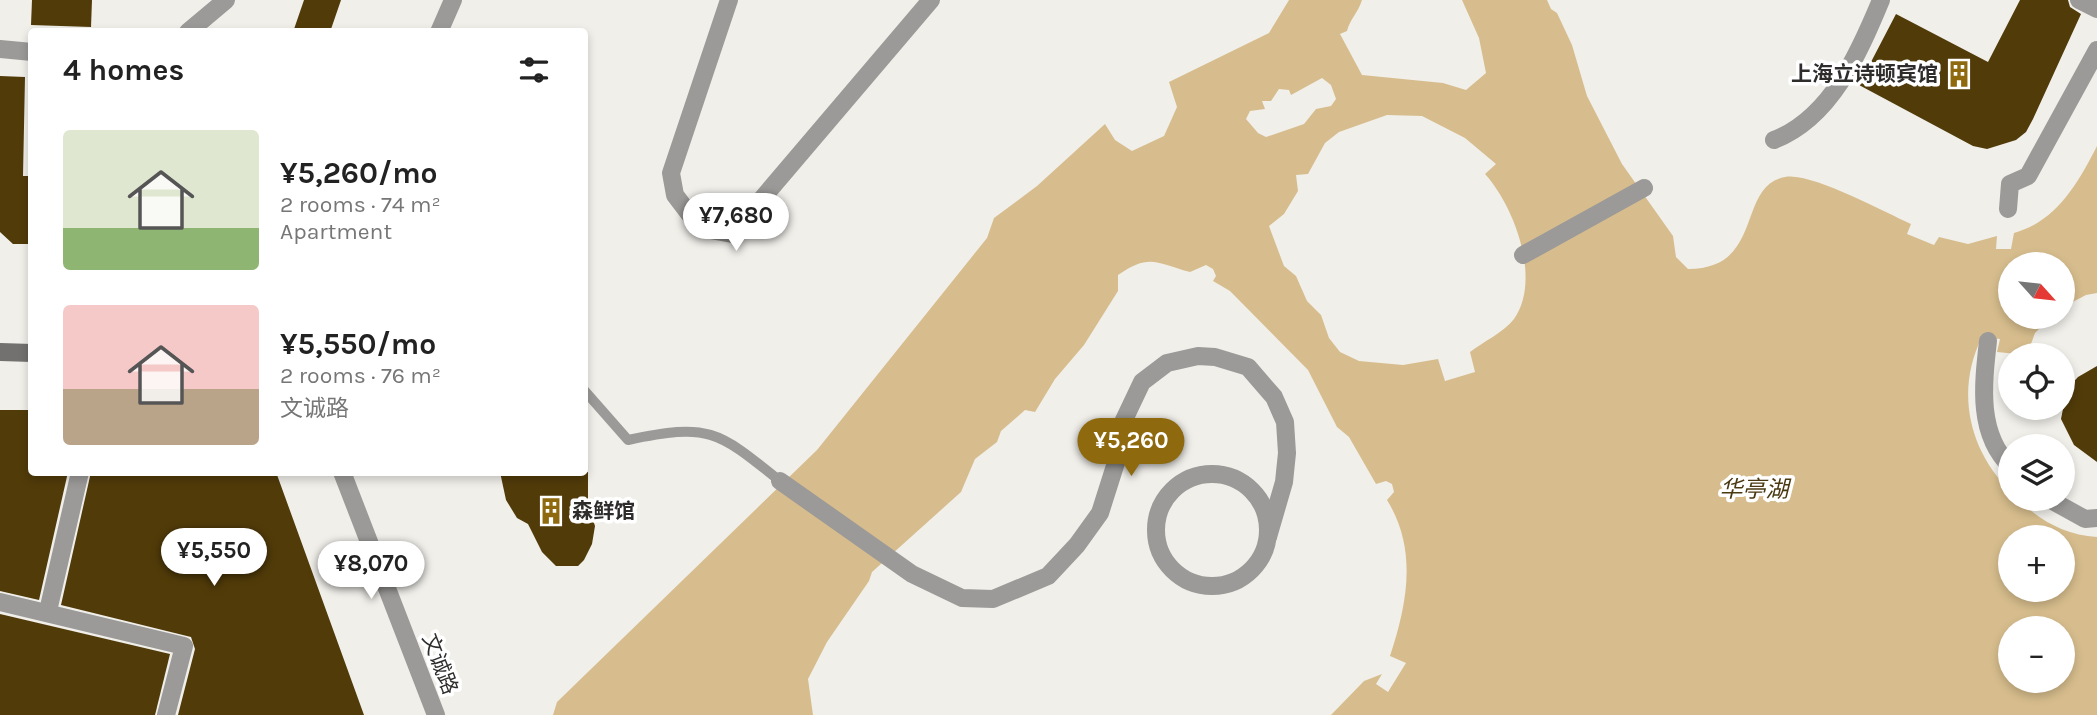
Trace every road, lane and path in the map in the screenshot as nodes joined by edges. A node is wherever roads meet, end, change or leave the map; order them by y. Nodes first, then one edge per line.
1 (226, 0) edge
2 (453, 0) edge
3 (729, 0) edge
4 (931, 0) edge
5 (1881, 0) edge
6 (2079, 0) edge
7 (2097, 9) edge
8 (193, 28) edge
9 (441, 28) edge
10 (0, 49) edge
11 (2097, 50) edge
12 (28, 52) edge
13 (1774, 140) dead end
14 (1644, 188) dead end
15 (2008, 209) dead end
16 (1523, 255) dead end
17 (1988, 341) dead end
18 (0, 352) edge
19 (28, 353) edge
20 (588, 395) edge
21 (1998, 455) edge
22 (79, 476) edge
23 (344, 476) edge
24 (780, 481) joint
25 (2071, 511) edge
26 (2097, 518) edge
27 (1268, 537) junction
28 (0, 602) edge
29 (48, 611) junction
30 (166, 715) edge
31 (436, 715) edge

1 - 8 street
2 - 9 street
3 - 4 street
5 - 13 street
6 - 7 street
10 - 12 street
11 - 15 street
14 - 16 street
17 - 21 street
18 - 19 main road
20 - 24 lane
22 - 29 street
23 - 31 street, 文诚路
24 - 27 street
25 - 26 street
27 - 27 street
28 - 29 street
29 - 30 street

